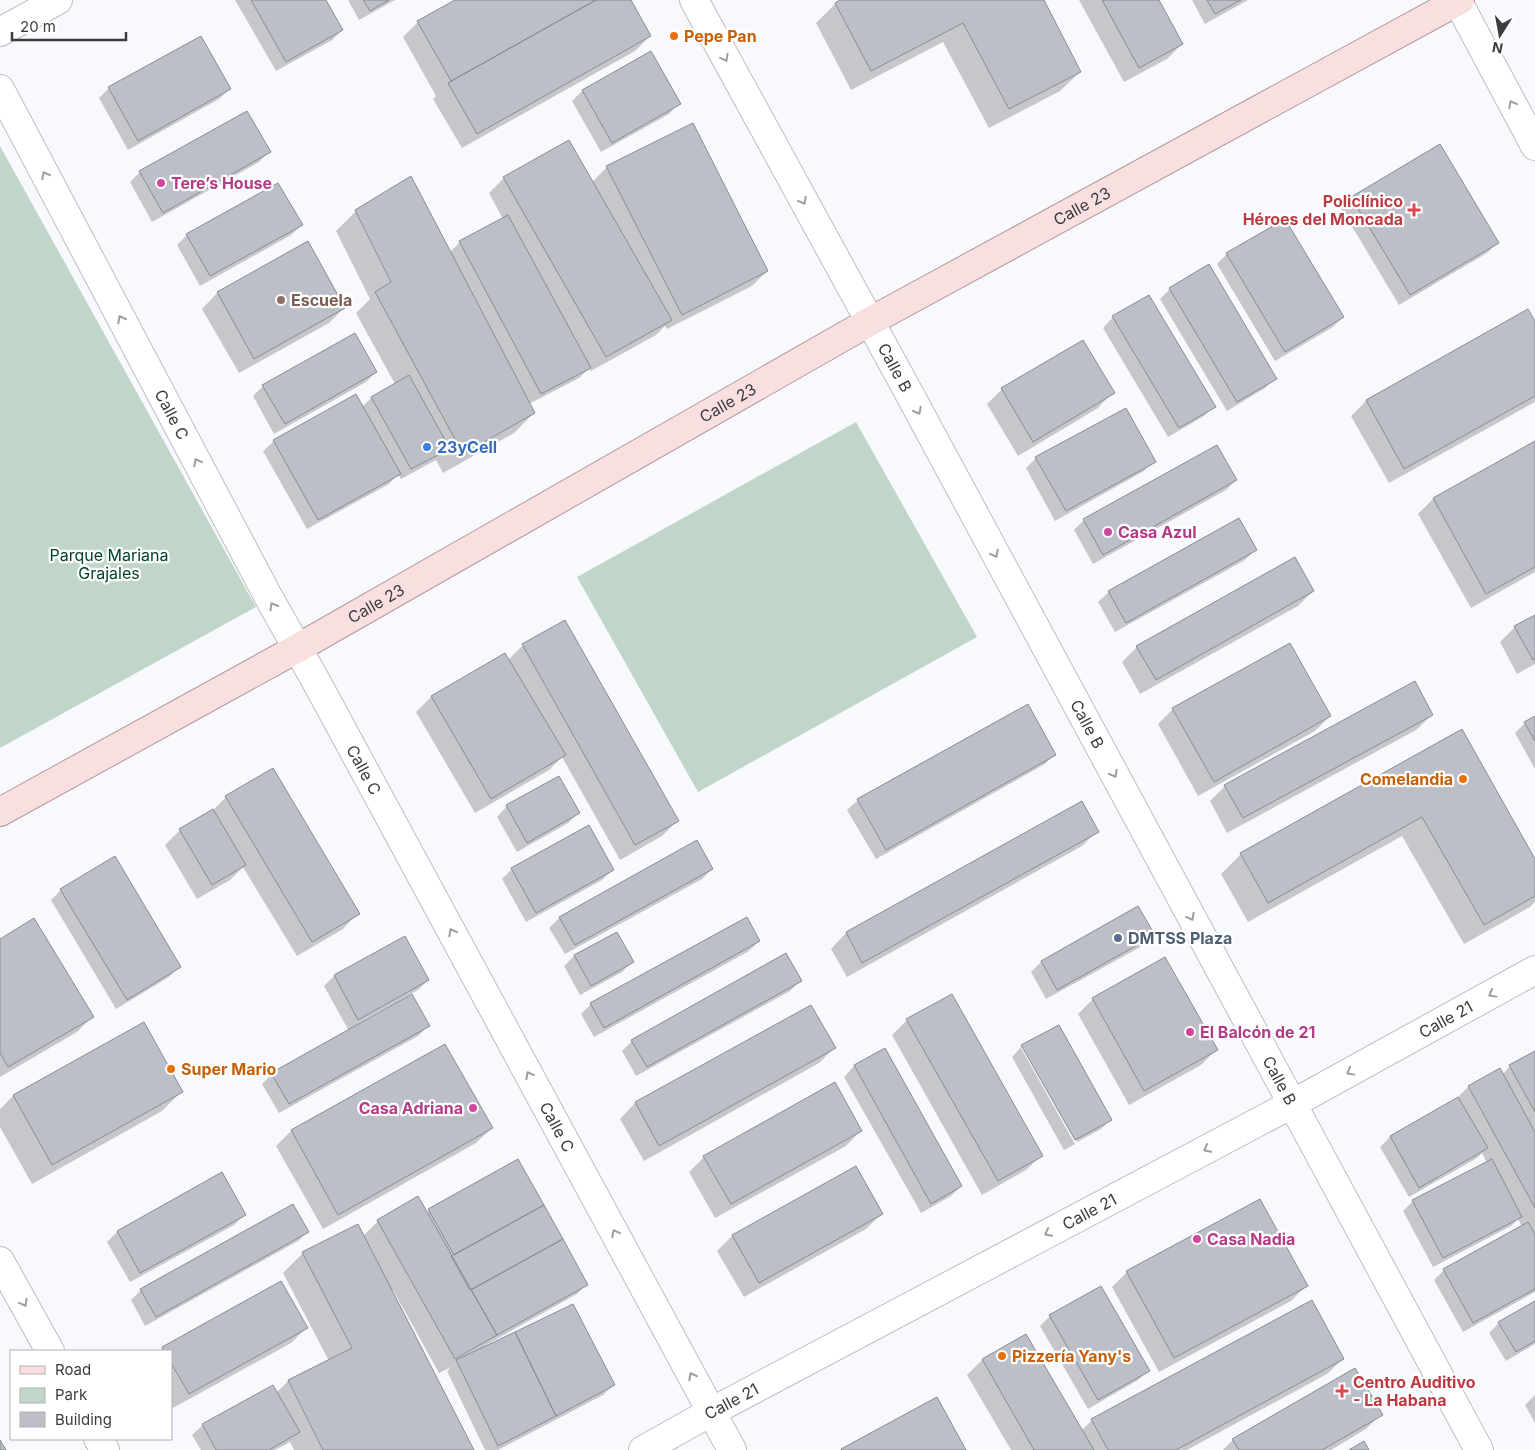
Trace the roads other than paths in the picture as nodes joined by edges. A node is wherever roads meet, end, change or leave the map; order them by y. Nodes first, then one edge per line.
1 (58, 0) edge
2 (694, 0) edge
3 (1458, 0) edge
4 (0, 32) edge
5 (0, 89) edge
6 (1535, 146) edge
7 (869, 322) junction
8 (298, 648) junction
9 (0, 812) edge
10 (1535, 970) edge
11 (1292, 1104) junction
12 (0, 1260) edge
13 (49, 1350) edge
14 (712, 1412) junction
15 (643, 1450) edge
16 (732, 1450) edge
17 (1479, 1450) edge

1 - 4 street
2 -> 7 street, Calle B
6 -> 3 street
3 - 7 main road, Calle 23
8 -> 5 street, Calle C
7 - 8 main road, Calle 23
7 -> 11 street, Calle B
8 - 9 main road, Calle 23
14 -> 8 street, Calle C
10 -> 11 street, Calle 21
11 -> 14 street, Calle 21
11 - 17 street, Calle B
12 -> 13 street
14 - 15 street, Calle 21
14 - 16 street, Calle C

